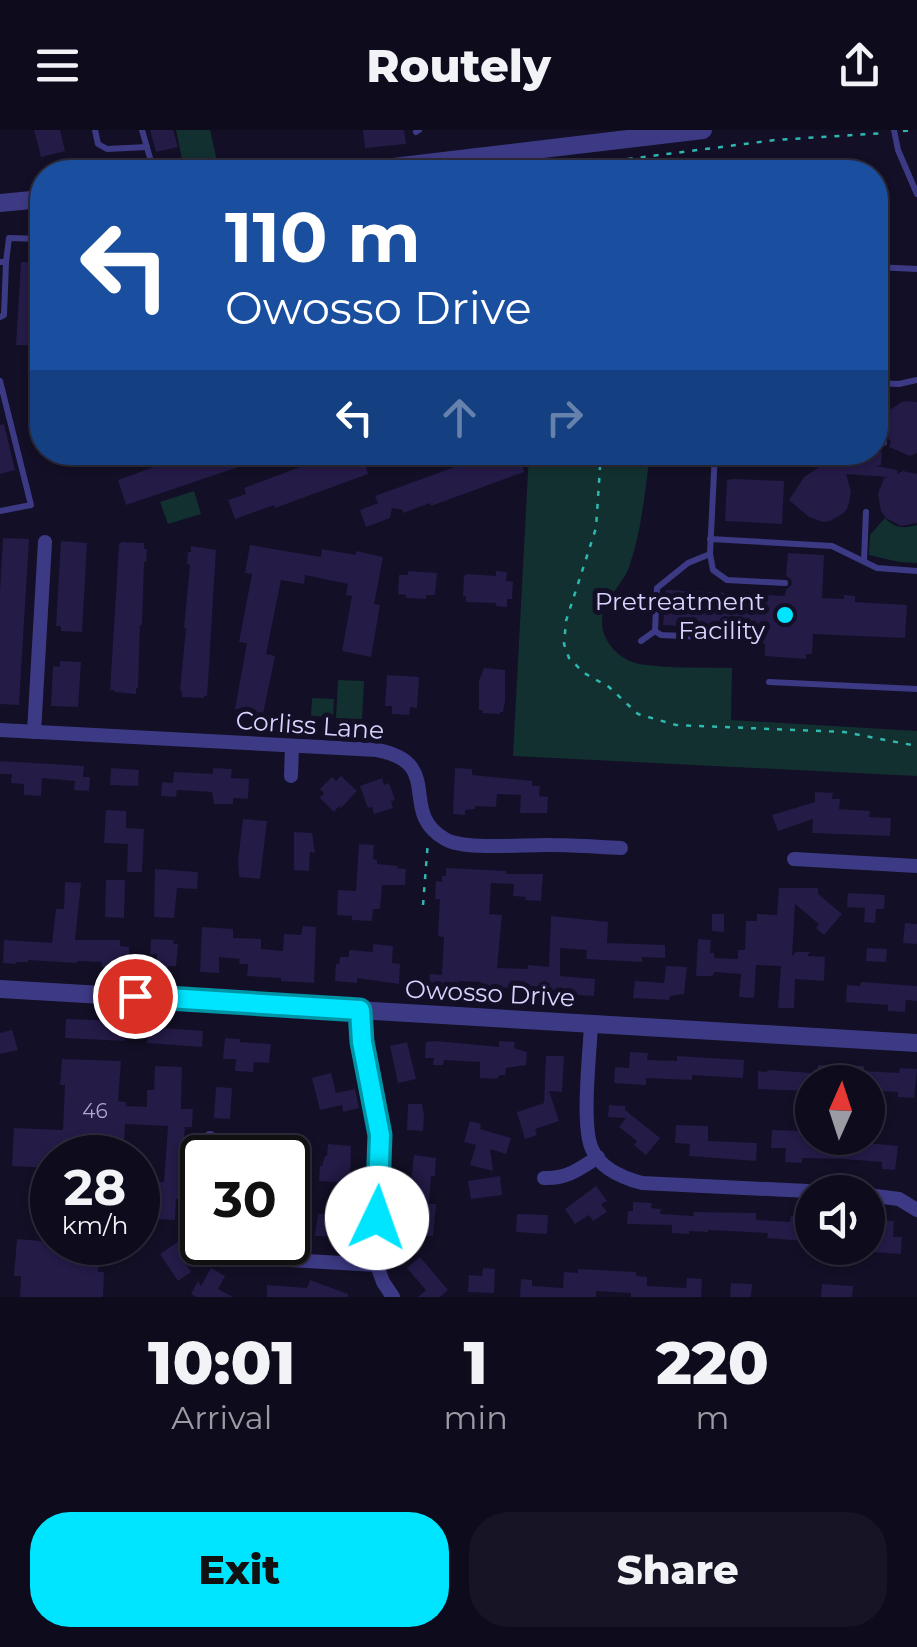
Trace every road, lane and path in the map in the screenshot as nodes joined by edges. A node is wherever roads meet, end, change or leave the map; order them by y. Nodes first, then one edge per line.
1 (95, 130) edge
2 (142, 130) edge
3 (703, 130) edge
4 (916, 130) edge
5 (895, 131) edge
6 (147, 148) junction
7 (150, 160) edge
8 (437, 160) edge
9 (621, 160) edge
10 (917, 194) edge
11 (30, 200) edge
12 (0, 203) edge
13 (30, 239) edge
14 (3, 262) edge
15 (888, 268) edge
16 (917, 270) edge
17 (0, 318) edge
18 (0, 382) edge
19 (917, 383) edge
20 (888, 384) edge
21 (600, 465) edge
22 (715, 465) edge
23 (0, 511) edge
24 (866, 512) dead end
25 (710, 539) junction
26 (45, 542) dead end
27 (710, 554) junction
28 (864, 562) junction
29 (917, 571) edge
30 (785, 583) dead end
31 (655, 632) junction
32 (744, 639) dead end
33 (640, 640) dead end
34 (769, 682) dead end
35 (917, 689) edge
36 (0, 730) edge
37 (34, 732) junction
38 (292, 746) junction
39 (917, 746) edge
40 (291, 776) dead end
41 (435, 832) junction
42 (621, 848) dead end
43 (794, 860) dead end
44 (917, 866) edge
45 (423, 906) dead end
46 (0, 989) edge
47 (360, 1010) junction
48 (591, 1024) junction
49 (917, 1044) edge
50 (598, 1157) junction
51 (544, 1178) dead end
52 (795, 1190) edge
53 (885, 1197) edge
54 (917, 1210) edge
55 (310, 1261) edge
56 (377, 1265) junction
57 (392, 1297) edge

1 - 6 lane
2 - 6 lane
3 - 8 street
4 - 5 path
5 - 9 path
5 - 10 lane
6 - 7 lane
11 - 12 street
13 - 14 lane
14 - 17 lane
15 - 16 lane
18 - 23 lane
19 - 20 lane
21 - 39 path
22 - 25 lane
24 - 28 lane
25 - 27 lane
25 - 28 lane
26 - 37 street
27 - 30 lane
27 - 31 lane
28 - 29 lane
31 - 32 lane
31 - 33 lane
34 - 35 lane
36 - 37 street, Corliss Lane
37 - 38 street, Corliss Lane
38 - 40 street
38 - 41 street, Corliss Lane
41 - 42 street
41 - 45 path
43 - 44 street
46 - 47 street, Owosso Drive
47 - 48 street, Owosso Drive
47 - 56 street
48 - 49 street, Owosso Drive
48 - 50 street
50 - 51 street
50 - 52 street
53 - 54 street
55 - 56 street
56 - 57 street

